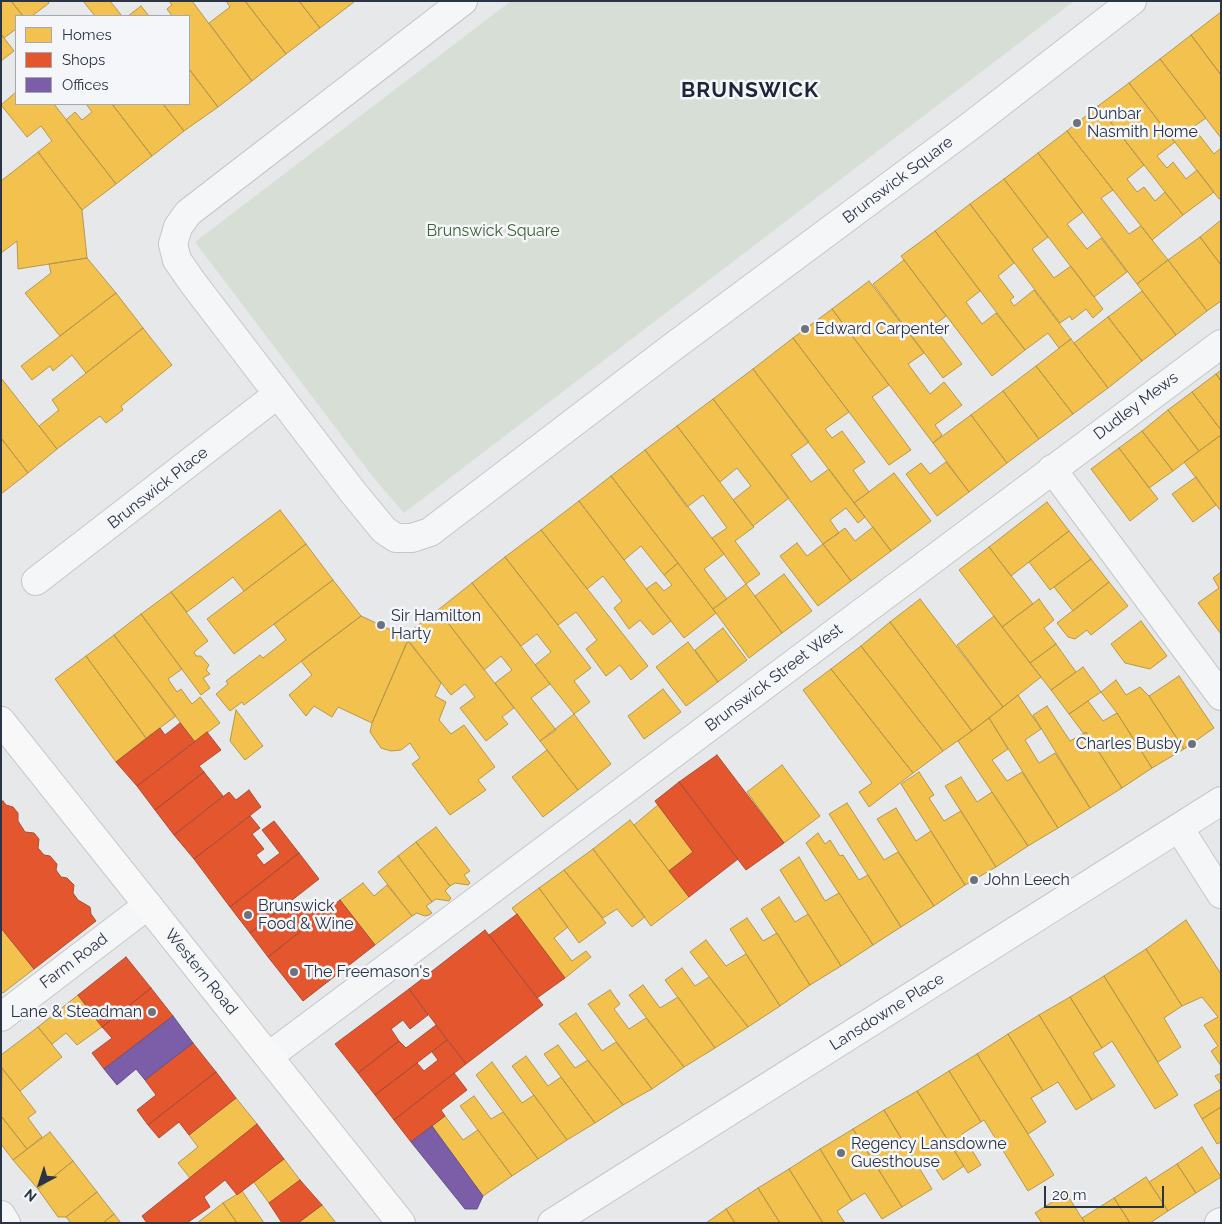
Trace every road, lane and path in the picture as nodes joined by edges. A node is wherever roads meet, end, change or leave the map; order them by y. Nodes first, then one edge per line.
1 (463, 1) edge
2 (1132, 1) edge
3 (1221, 344) edge
4 (278, 394) junction
5 (1052, 469) junction
6 (36, 581) dead end
7 (1221, 696) edge
8 (1, 720) edge
9 (1221, 801) edge
10 (1179, 828) junction
11 (1221, 894) edge
12 (148, 905) junction
13 (1, 1017) edge
14 (268, 1056) junction
15 (1, 1216) edge
16 (6, 1223) edge
17 (401, 1223) edge
18 (552, 1223) edge

1 - 4 street, Brunswick Square
2 - 4 street, Brunswick Square
3 - 5 street, Dudley Mews
4 - 6 street, Brunswick Place
5 - 7 street
5 - 14 street, Brunswick Street West
8 - 12 main road, Western Road
9 - 10 street, Lansdowne Place
10 - 11 street
10 - 18 street, Lansdowne Place
12 - 13 street, Farm Road
12 - 14 main road, Western Road
14 - 17 main road, Western Road
15 - 16 street

